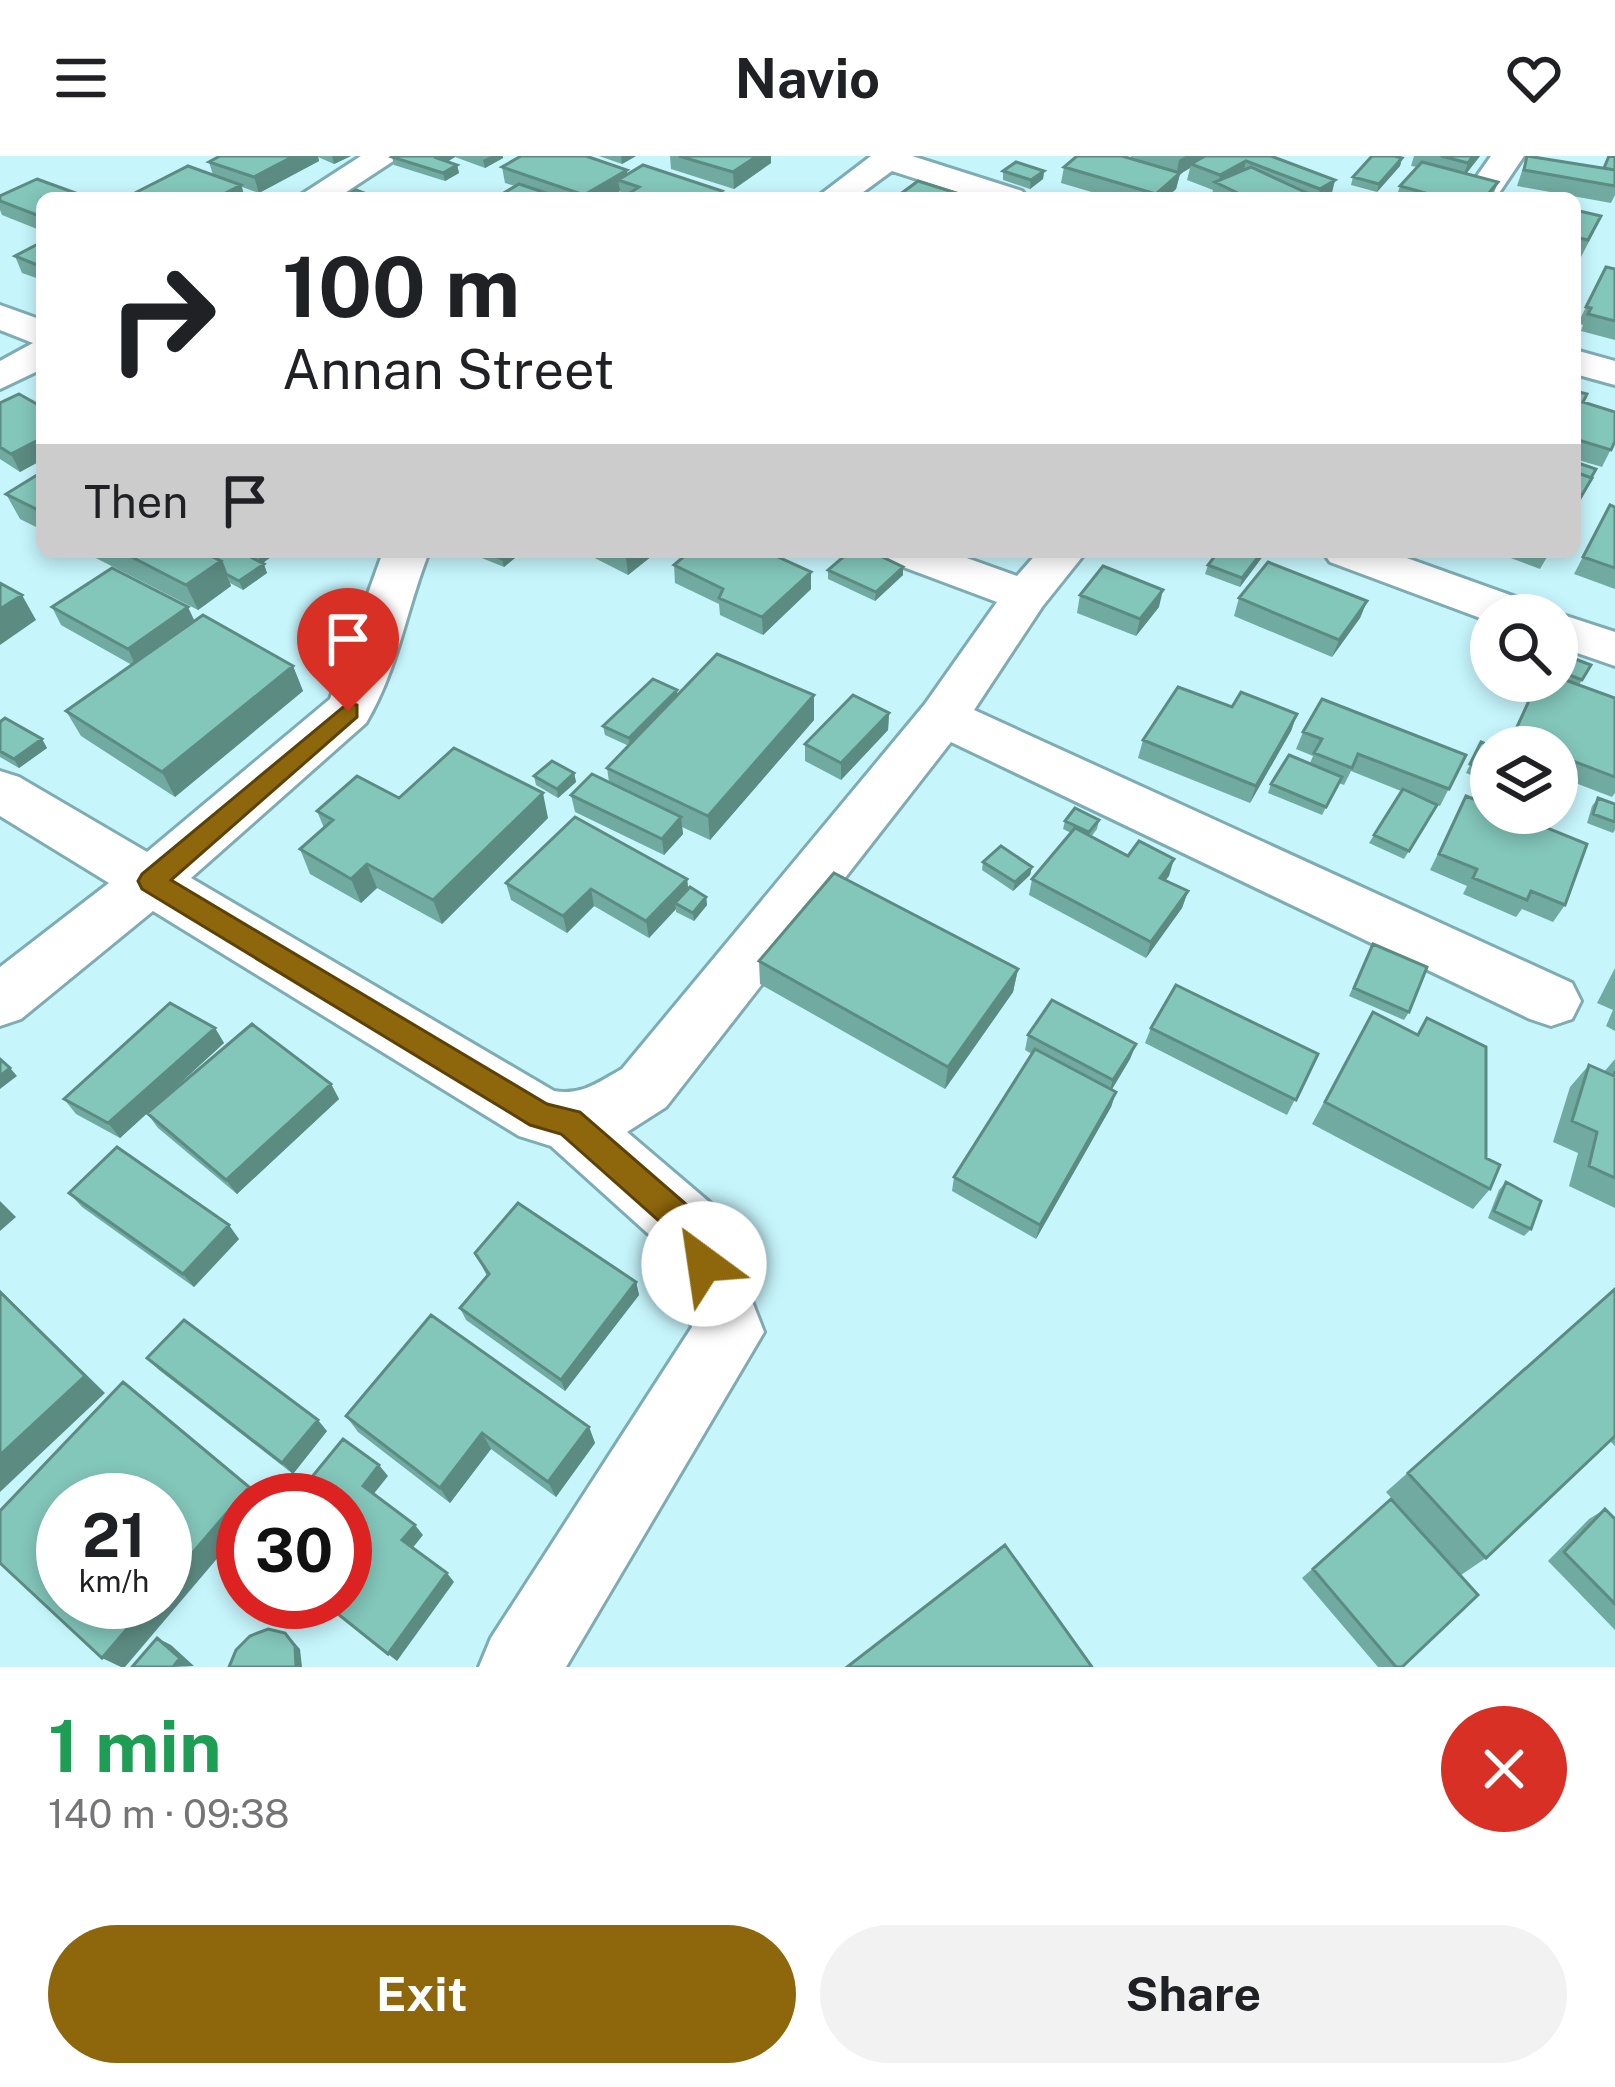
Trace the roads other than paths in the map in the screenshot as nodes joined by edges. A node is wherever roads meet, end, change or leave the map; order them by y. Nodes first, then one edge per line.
1 (385, 156) edge
2 (1508, 156) edge
3 (890, 157) edge
4 (1487, 186) edge
5 (323, 192) edge
6 (841, 192) edge
7 (992, 192) edge
8 (0, 316) edge
9 (36, 331) edge
10 (36, 356) edge
11 (1581, 364) edge
12 (1615, 373) edge
13 (0, 376) edge
14 (403, 558) edge
15 (922, 558) edge
16 (1058, 558) edge
17 (1362, 558) edge
18 (1025, 596) junction
19 (1470, 597) edge
20 (1578, 637) edge
21 (1615, 650) edge
22 (944, 717) junction
23 (0, 791) edge
24 (151, 881) junction
25 (0, 1001) edge
26 (1551, 1001) dead end
27 (569, 1122) junction
28 (520, 1667) edge

1 - 5 street
2 - 4 street
3 - 6 street
3 - 7 street
8 - 9 street
10 - 13 street
11 - 12 street
14 - 24 street
15 - 18 street
16 - 18 street
17 - 19 street
18 - 22 street
20 - 21 street
22 - 26 street
22 - 27 street
23 - 24 street
24 - 25 street
24 - 27 street
27 - 28 street

